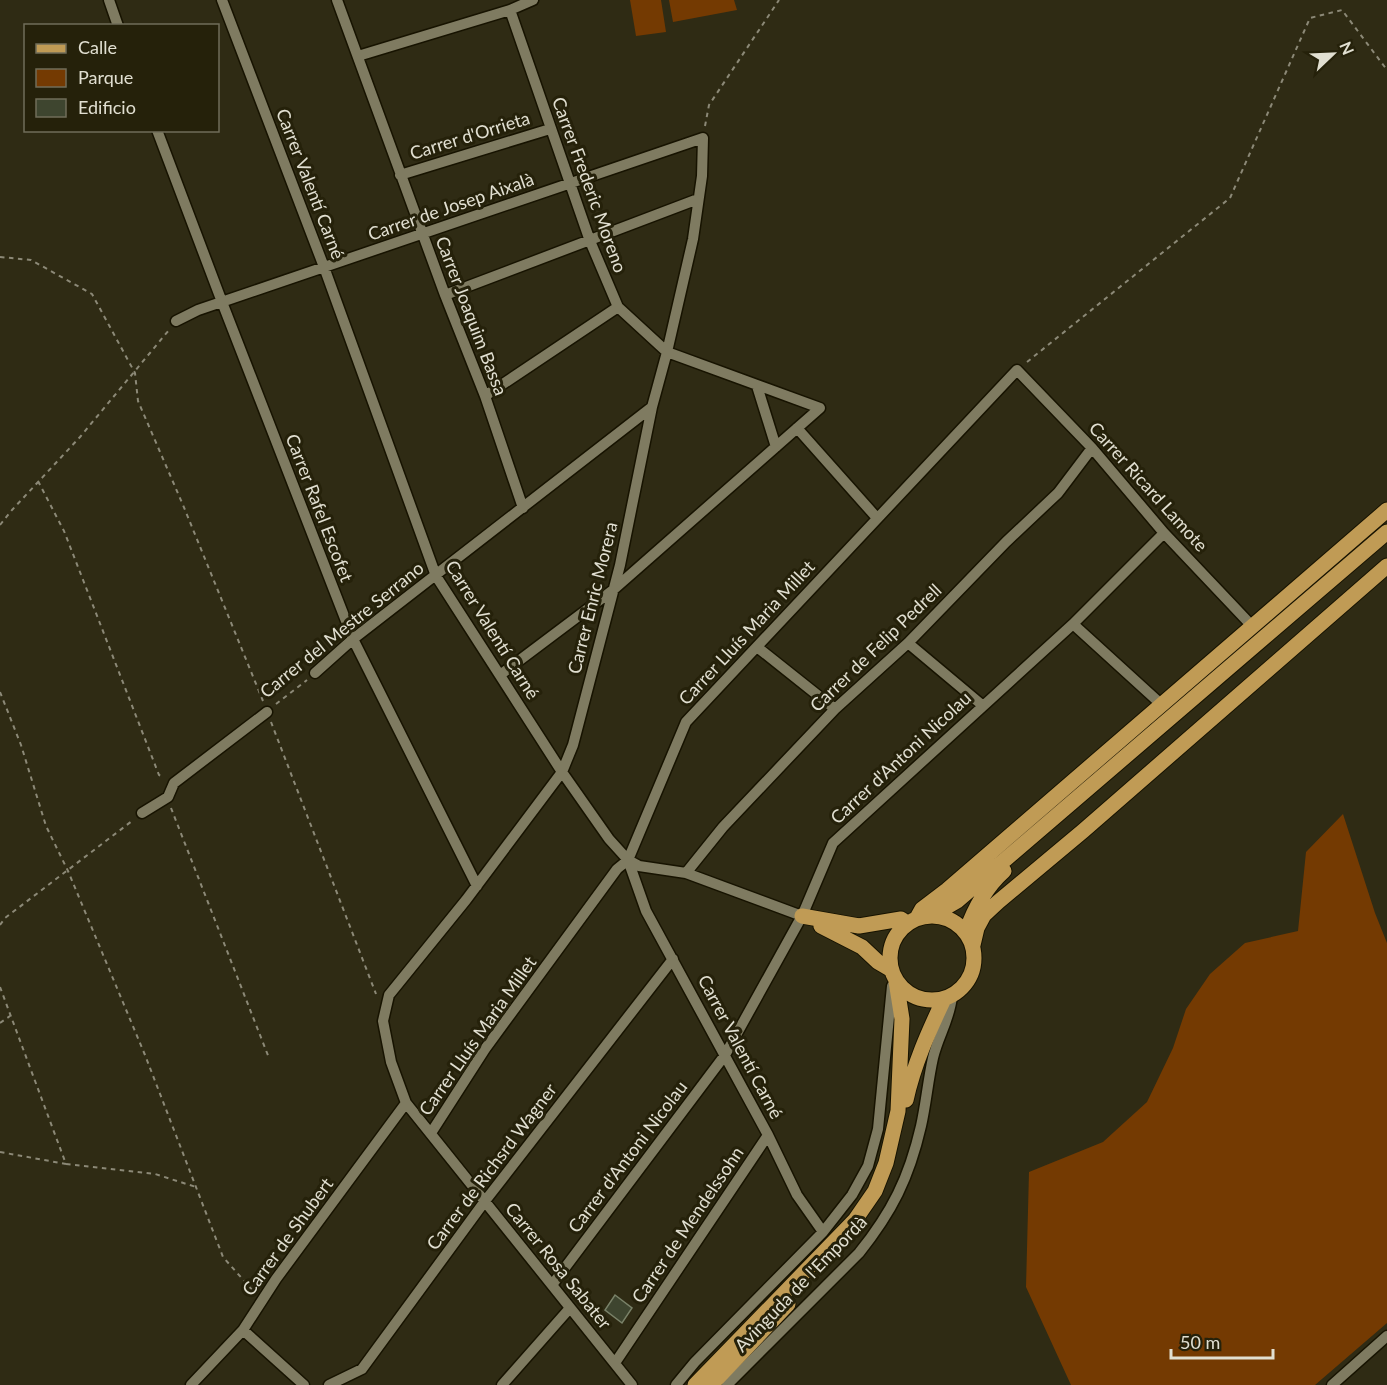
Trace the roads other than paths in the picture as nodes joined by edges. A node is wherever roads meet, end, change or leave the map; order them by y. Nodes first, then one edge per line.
1 (108, 0) edge
2 (222, 0) edge
3 (337, 0) edge
4 (532, 0) edge
5 (510, 10) junction
6 (117, 24) edge
7 (358, 56) junction
8 (550, 129) junction
9 (158, 132) edge
10 (703, 138) joint
11 (400, 175) junction
12 (570, 183) junction
13 (698, 199) junction
14 (422, 234) junction
15 (590, 241) junction
16 (324, 267) junction
17 (445, 295) junction
18 (222, 302) junction
19 (618, 307) junction
20 (176, 321) road end
21 (668, 352) junction
22 (1017, 370) joint
23 (757, 386) junction
24 (485, 396) junction
25 (652, 407) junction
26 (797, 428) junction
27 (776, 447) junction
28 (1092, 448) junction
29 (523, 508) junction
30 (1387, 510) edge
31 (877, 518) junction
32 (1164, 532) junction
33 (1387, 532) edge
34 (1387, 540) edge
35 (1387, 566) edge
36 (436, 576) junction
37 (613, 590) junction
38 (1072, 624) junction
39 (1253, 627) junction
40 (353, 639) junction
41 (908, 643) junction
42 (757, 647) junction
43 (315, 673) road end
44 (500, 675) junction
45 (982, 705) junction
46 (1162, 705) junction
47 (836, 709) junction
48 (267, 712) road end
49 (562, 772) junction
50 (142, 813) road end
51 (628, 860) junction
52 (686, 873) junction
53 (477, 886) junction
54 (802, 916) junction
55 (918, 919) junction
56 (969, 939) junction
57 (673, 959) junction
58 (893, 976) junction
59 (948, 998) junction
60 (386, 1009) joint
61 (725, 1055) junction
62 (406, 1103) junction
63 (431, 1133) junction
64 (768, 1135) junction
65 (485, 1201) junction
66 (823, 1232) junction
67 (552, 1285) junction
68 (570, 1308) junction
69 (243, 1330) junction
70 (1387, 1335) edge
71 (615, 1363) junction
72 (191, 1385) edge
73 (304, 1385) edge
74 (329, 1385) edge
75 (502, 1385) edge
76 (632, 1385) edge
77 (676, 1385) edge
78 (694, 1385) edge
79 (711, 1385) edge
80 (727, 1385) edge
81 (1332, 1385) edge

1 - 6 street
2 - 16 street, Carrer Valentí Carné
3 - 7 street, Carrer Joaquim Bassa
4 - 5 street
5 - 7 street
5 - 8 street, Carrer Frederic Moreno
7 - 11 street, Carrer Joaquim Bassa
8 - 11 street, Carrer d'Orrieta
8 - 12 street, Carrer Frederic Moreno
9 - 18 street, Carrer Rafel Escofet
10 - 12 street, Carrer de Josep Aixalà
10 - 13 street, Carrer Enric Morera
11 - 14 street, Carrer Joaquim Bassa
12 - 14 street, Carrer de Josep Aixalà
12 - 15 street, Carrer Frederic Moreno
13 - 15 street
13 - 21 street, Carrer Enric Morera
14 - 16 street, Carrer de Josep Aixalà
14 - 17 street, Carrer Joaquim Bassa
15 - 17 street
15 - 19 street, Carrer Frederic Moreno
16 - 18 street, Carrer de Josep Aixalà
16 - 36 street, Carrer Valentí Carné
17 - 24 street, Carrer Joaquim Bassa
18 - 20 street, Carrer de Josep Aixalà
18 - 40 street, Carrer Rafel Escofet
19 - 21 street, Carrer Frederic Moreno
19 - 24 street
21 - 23 street
21 - 25 street, Carrer Enric Morera
22 - 28 street, Carrer Ricard Lamote
22 - 31 street, Carrer Lluís Maria Millet
23 - 26 street
23 - 27 street
24 - 29 street, Carrer Joaquim Bassa
25 - 29 street, Carrer del Mestre Serrano
25 - 37 street, Carrer Enric Morera
26 - 27 street
26 - 31 street
27 - 37 street
28 - 32 street, Carrer Ricard Lamote
28 - 41 street, Carrer de Felip Pedrell
29 - 36 street, Carrer del Mestre Serrano
30 - 39 main road
31 - 42 street, Carrer Lluís Maria Millet
32 - 38 street, Carrer d'Antoni Nicolau
32 - 39 street, Carrer Ricard Lamote
33 - 55 main road
34 - 56 main road
35 - 56 main road
36 - 40 street, Carrer del Mestre Serrano
36 - 44 street, Carrer Valentí Carné
37 - 44 street
37 - 49 street, Carrer Enric Morera
38 - 45 street, Carrer d'Antoni Nicolau
38 - 46 street
39 - 46 main road
40 - 43 street, Carrer del Mestre Serrano
40 - 53 street, Carrer Rafel Escofet
41 - 45 street
41 - 47 street, Carrer de Felip Pedrell
42 - 47 street
42 - 51 street, Carrer Lluís Maria Millet
44 - 49 street, Carrer Valentí Carné
45 - 54 street, Carrer d'Antoni Nicolau
46 - 55 main road
47 - 52 street, Carrer de Felip Pedrell
48 - 50 street, Carrer del Mestre Serrano
49 - 51 street, Carrer Valentí Carné
49 - 53 street, Carrer Enric Morera
51 - 52 street
51 - 57 street, Carrer Valentí Carné
51 - 63 street, Carrer Lluís Maria Millet
52 - 54 street
53 - 60 street, Carrer Enric Morera
54 - 55 main road
54 - 58 main road
54 - 61 street, Carrer d'Antoni Nicolau
55 - 56 main road
55 - 58 main road
56 - 59 main road
57 - 61 street, Carrer Valentí Carné
57 - 65 street, Carrer de Richsrd Wagner
58 - 59 main road
58 - 66 street, Avinguda de l'Empordà
58 - 78 main road
59 - 79 main road
59 - 80 street, Avinguda de l'Empordà
60 - 62 street, Carrer Rosa Sabater
61 - 64 street, Carrer Valentí Carné
61 - 67 street, Carrer d'Antoni Nicolau
62 - 63 street, Carrer Rosa Sabater
62 - 69 street, Carrer de Shubert
63 - 65 street, Carrer Rosa Sabater
64 - 66 street, Carrer Valentí Carné
64 - 71 street, Carrer de Mendelssohn
65 - 67 street, Carrer Rosa Sabater
65 - 74 street, Carrer de Richsrd Wagner
66 - 77 street, Avinguda de l'Empordà
67 - 68 street, Carrer Rosa Sabater
68 - 71 street, Carrer Rosa Sabater
68 - 75 street
69 - 72 street, Carrer de Shubert
69 - 73 street
70 - 81 street
71 - 76 street, Carrer Rosa Sabater

